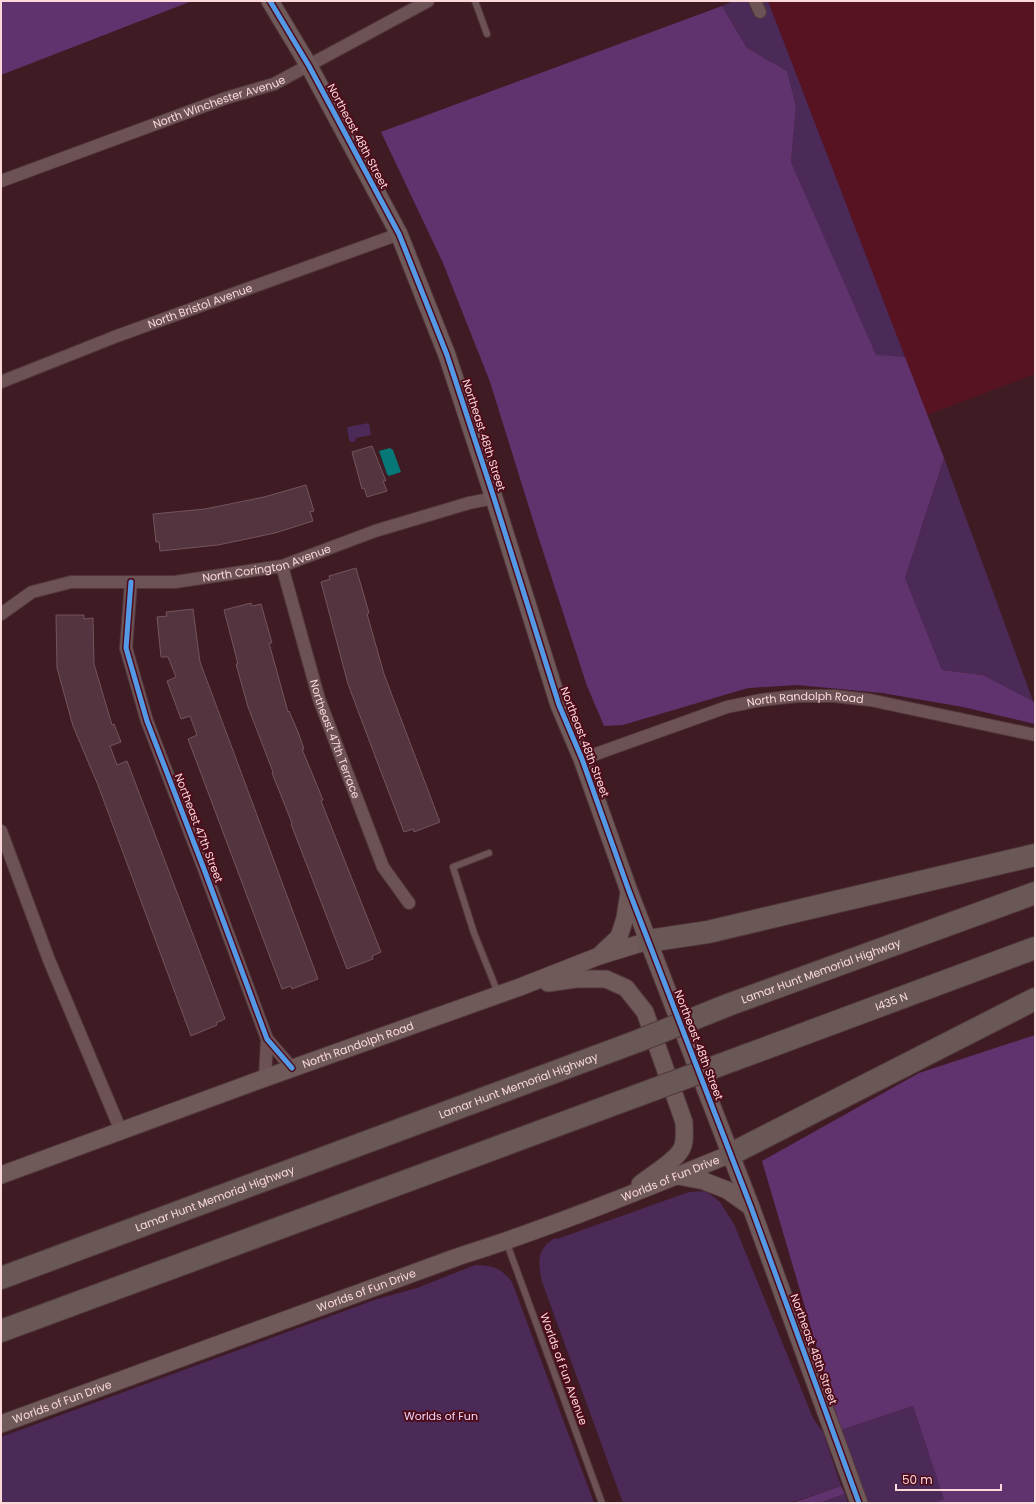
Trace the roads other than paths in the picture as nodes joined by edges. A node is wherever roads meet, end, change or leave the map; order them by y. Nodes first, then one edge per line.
1 (270, 1) edge
2 (428, 1) edge
3 (475, 1) edge
4 (487, 34) dead end
5 (309, 66) junction
6 (1, 181) edge
7 (399, 234) junction
8 (1, 382) edge
9 (494, 498) junction
10 (282, 566) junction
11 (131, 582) junction
12 (1, 614) edge
13 (1035, 734) edge
14 (582, 759) junction
15 (1, 831) edge
16 (489, 853) dead end
17 (1035, 855) edge
18 (629, 891) junction
19 (1035, 892) edge
20 (409, 903) dead end
21 (648, 941) junction
22 (1035, 948) edge
23 (599, 956) junction
24 (520, 987) junction
25 (498, 995) junction
26 (1035, 999) edge
27 (267, 1039) junction
28 (292, 1068) junction
29 (265, 1078) junction
30 (121, 1131) junction
31 (731, 1154) junction
32 (1, 1175) edge
33 (678, 1176) junction
34 (619, 1199) junction
35 (751, 1207) junction
36 (506, 1242) junction
37 (1, 1278) edge
38 (1, 1331) edge
39 (1, 1424) edge
40 (602, 1503) edge
41 (859, 1503) edge

1 - 5 main road, Northeast 48th Street
2 - 5 street, North Winchester Avenue
3 - 4 lane
5 - 6 street, North Winchester Avenue
5 - 7 main road, Northeast 48th Street
7 - 8 street, North Bristol Avenue
7 - 9 main road, Northeast 48th Street
9 - 10 street, North Corington Avenue
9 - 14 main road, Northeast 48th Street
10 - 11 street, North Corington Avenue
10 - 20 street, Northeast 47th Terrace
11 - 12 street, North Corington Avenue
11 - 27 street, Northeast 47th Street
13 - 14 street, North Randolph Road
14 - 18 main road, Northeast 48th Street
15 - 30 street
16 - 25 lane
17 - 21 highway
18 - 21 main road, Northeast 48th Street
18 - 23 main road
19 - 37 highway, Lamar Hunt Memorial Highway, bridge
21 - 23 main road, North Randolph Road
21 - 31 main road, Northeast 48th Street
22 - 38 highway, I435 N, bridge
23 - 24 main road, North Randolph Road
24 - 25 main road, North Randolph Road
24 - 34 main road
25 - 28 main road, North Randolph Road
26 - 31 highway
27 - 28 street, Northeast 47th Street
27 - 29 street, Northeast 47th Street
28 - 29 main road, North Randolph Road
29 - 30 main road, North Randolph Road
30 - 32 main road, North Randolph Road
31 - 33 main road, Worlds of Fun Drive
31 - 35 main road, Northeast 48th Street
33 - 34 main road, Worlds of Fun Drive
33 - 35 main road
34 - 36 main road, Worlds of Fun Drive
35 - 41 main road, Northeast 48th Street
36 - 39 main road, Worlds of Fun Drive
36 - 40 lane, Worlds of Fun Avenue

